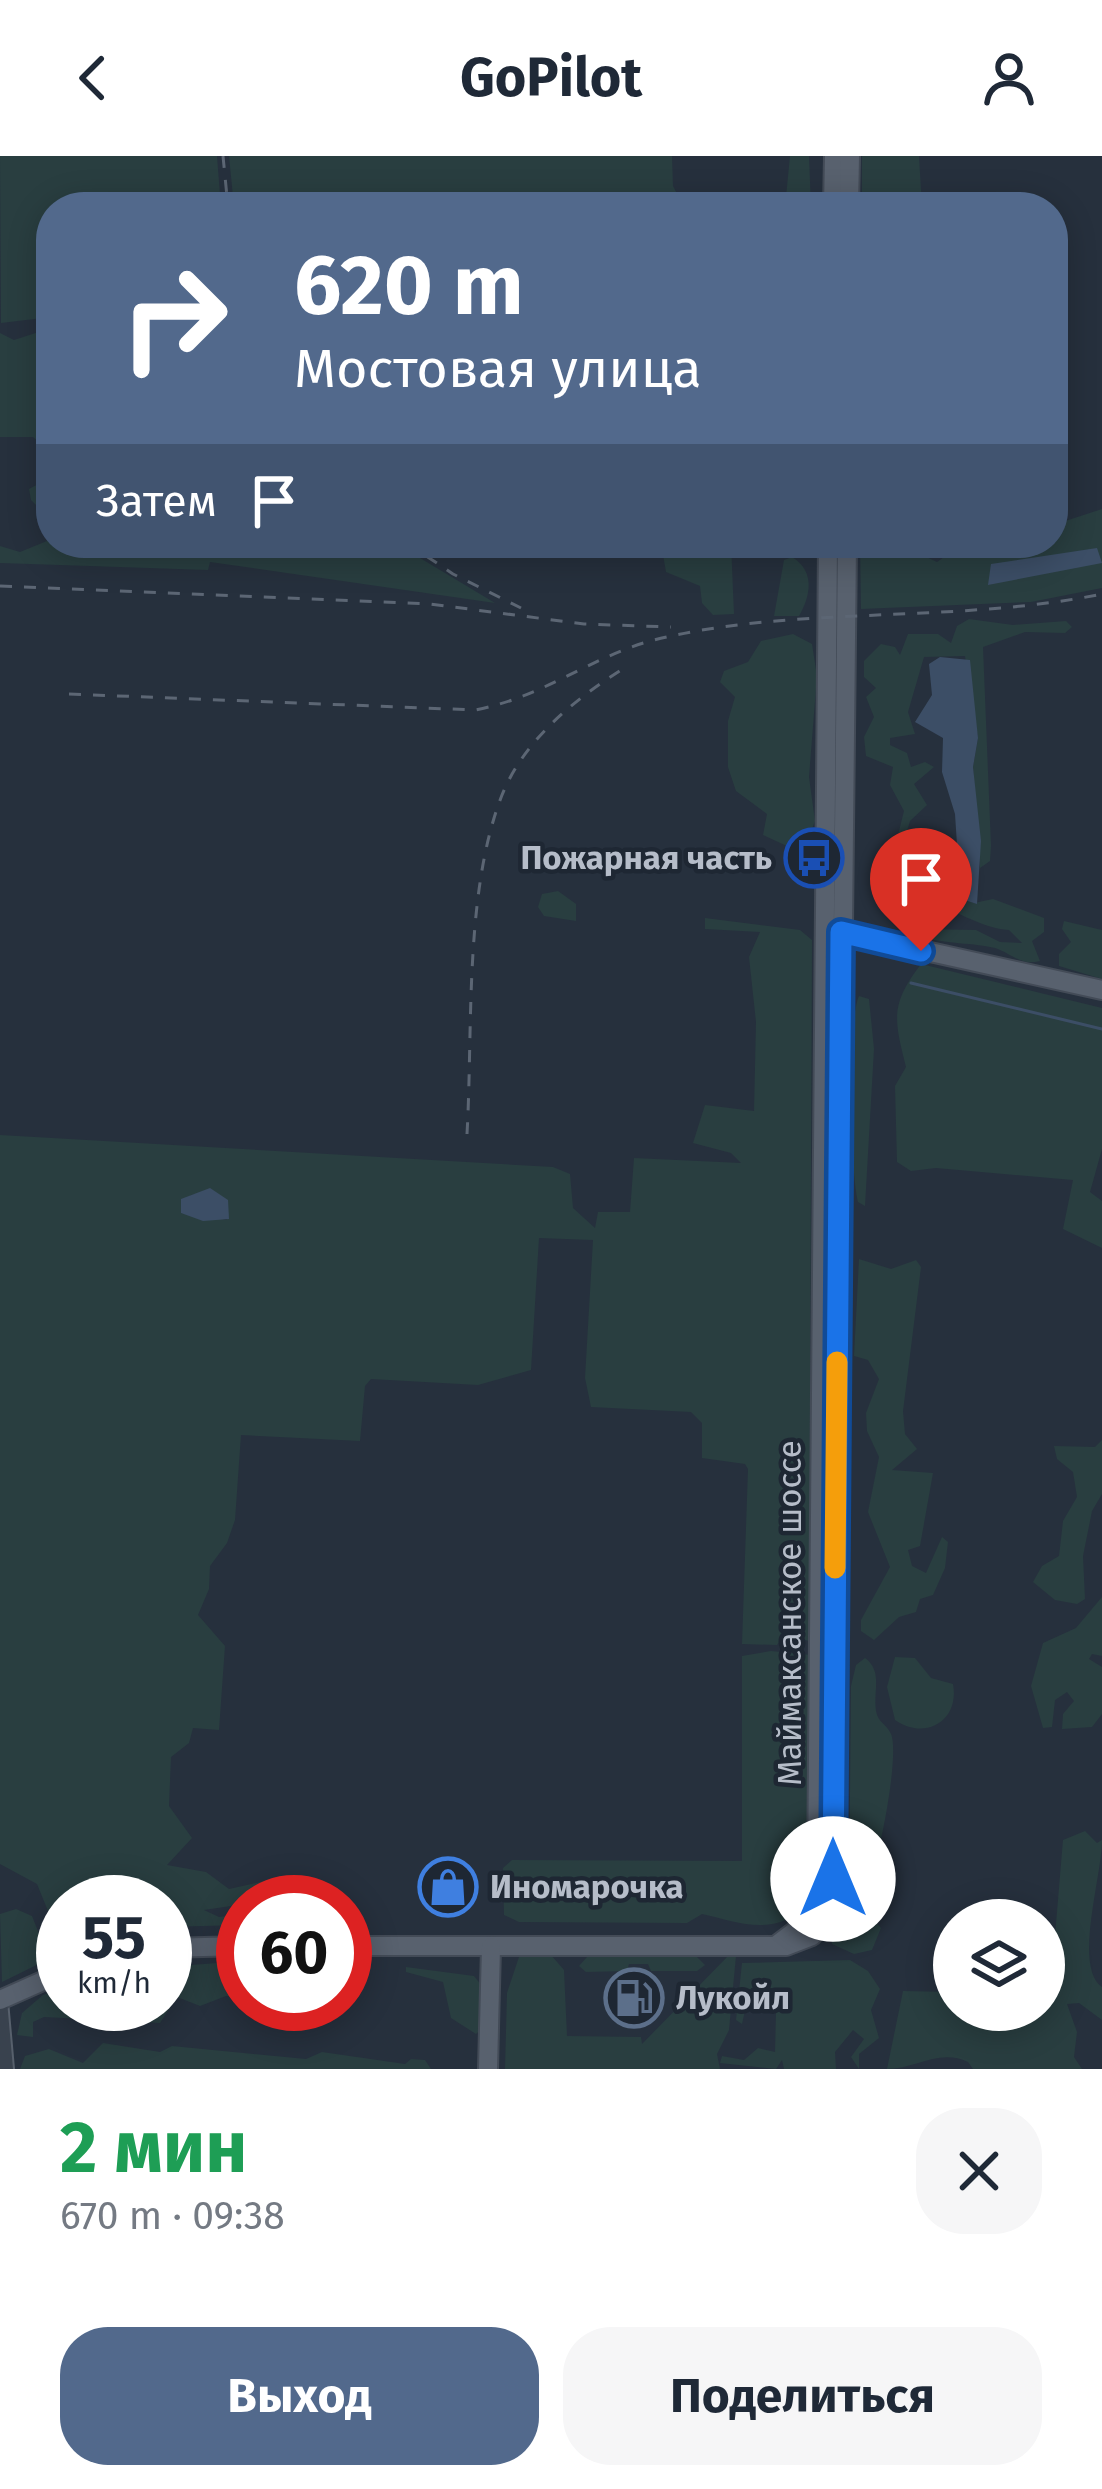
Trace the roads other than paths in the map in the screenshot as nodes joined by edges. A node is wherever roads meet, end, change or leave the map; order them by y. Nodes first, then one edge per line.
1 (834, 156) edge
2 (850, 156) edge
3 (833, 192) edge
4 (849, 192) edge
5 (828, 558) edge
6 (846, 558) edge
7 (832, 930) junction
8 (1102, 990) edge
9 (372, 1946) edge
10 (491, 1947) junction
11 (36, 1984) edge
12 (0, 2000) edge
13 (6, 2069) edge
14 (488, 2069) edge

1 - 3 main road
2 - 4 main road
5 - 7 main road, Маймаксанское шоссе
6 - 7 main road, Маймаксанское шоссе
7 - 8 main road
7 - 10 main road, Маймаксанское шоссе
9 - 10 main road
10 - 14 main road
11 - 12 main road
12 - 13 street

